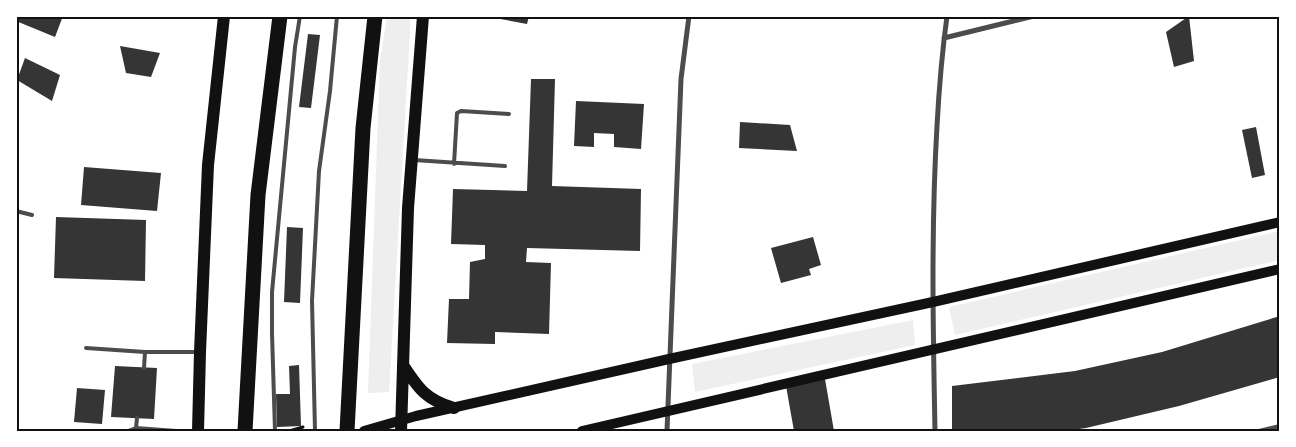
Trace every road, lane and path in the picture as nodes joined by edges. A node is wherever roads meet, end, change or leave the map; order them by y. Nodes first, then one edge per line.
1 (224, 16) edge
2 (280, 16) edge
3 (300, 16) edge
4 (337, 16) edge
5 (375, 16) edge
6 (424, 16) edge
7 (689, 16) edge
8 (947, 16) edge
9 (1034, 16) edge
10 (944, 38) junction
11 (509, 114) dead end
12 (412, 160) junction
13 (454, 164) junction
14 (505, 166) dead end
15 (16, 211) edge
16 (32, 216) dead end
17 (1280, 222) edge
18 (1280, 269) edge
19 (933, 302) junction
20 (86, 348) dead end
21 (934, 348) junction
22 (145, 352) junction
23 (200, 352) junction
24 (669, 359) junction
25 (402, 364) junction
26 (144, 368) dead end
27 (454, 408) junction
28 (667, 411) junction
29 (137, 418) dead end
30 (401, 425) edge
31 (1280, 426) edge
32 (139, 429) edge
33 (128, 431) edge
34 (176, 431) edge
35 (198, 431) edge
36 (245, 431) edge
37 (275, 431) edge
38 (316, 431) edge
39 (347, 431) edge
40 (364, 431) edge
41 (582, 431) edge
42 (667, 431) edge
43 (935, 431) edge
44 (1259, 431) edge

1 - 23 main road
2 - 36 highway
3 - 37 lane
4 - 38 lane
5 - 39 highway
6 - 12 main road
7 - 24 street
8 - 10 street
9 - 10 street
10 - 19 street
11 - 13 lane
12 - 13 lane
12 - 25 main road
13 - 14 lane
15 - 16 lane
17 - 19 main road
18 - 21 main road
19 - 21 street
19 - 24 main road
20 - 22 lane
21 - 28 main road
21 - 43 street
22 - 23 lane
22 - 26 lane
23 - 35 main road
24 - 27 main road
24 - 28 street
25 - 27 main road
25 - 30 main road
27 - 30 main road
28 - 41 main road
28 - 42 street
29 - 32 lane
30 - 40 main road
31 - 44 lane
32 - 33 lane
32 - 34 lane

